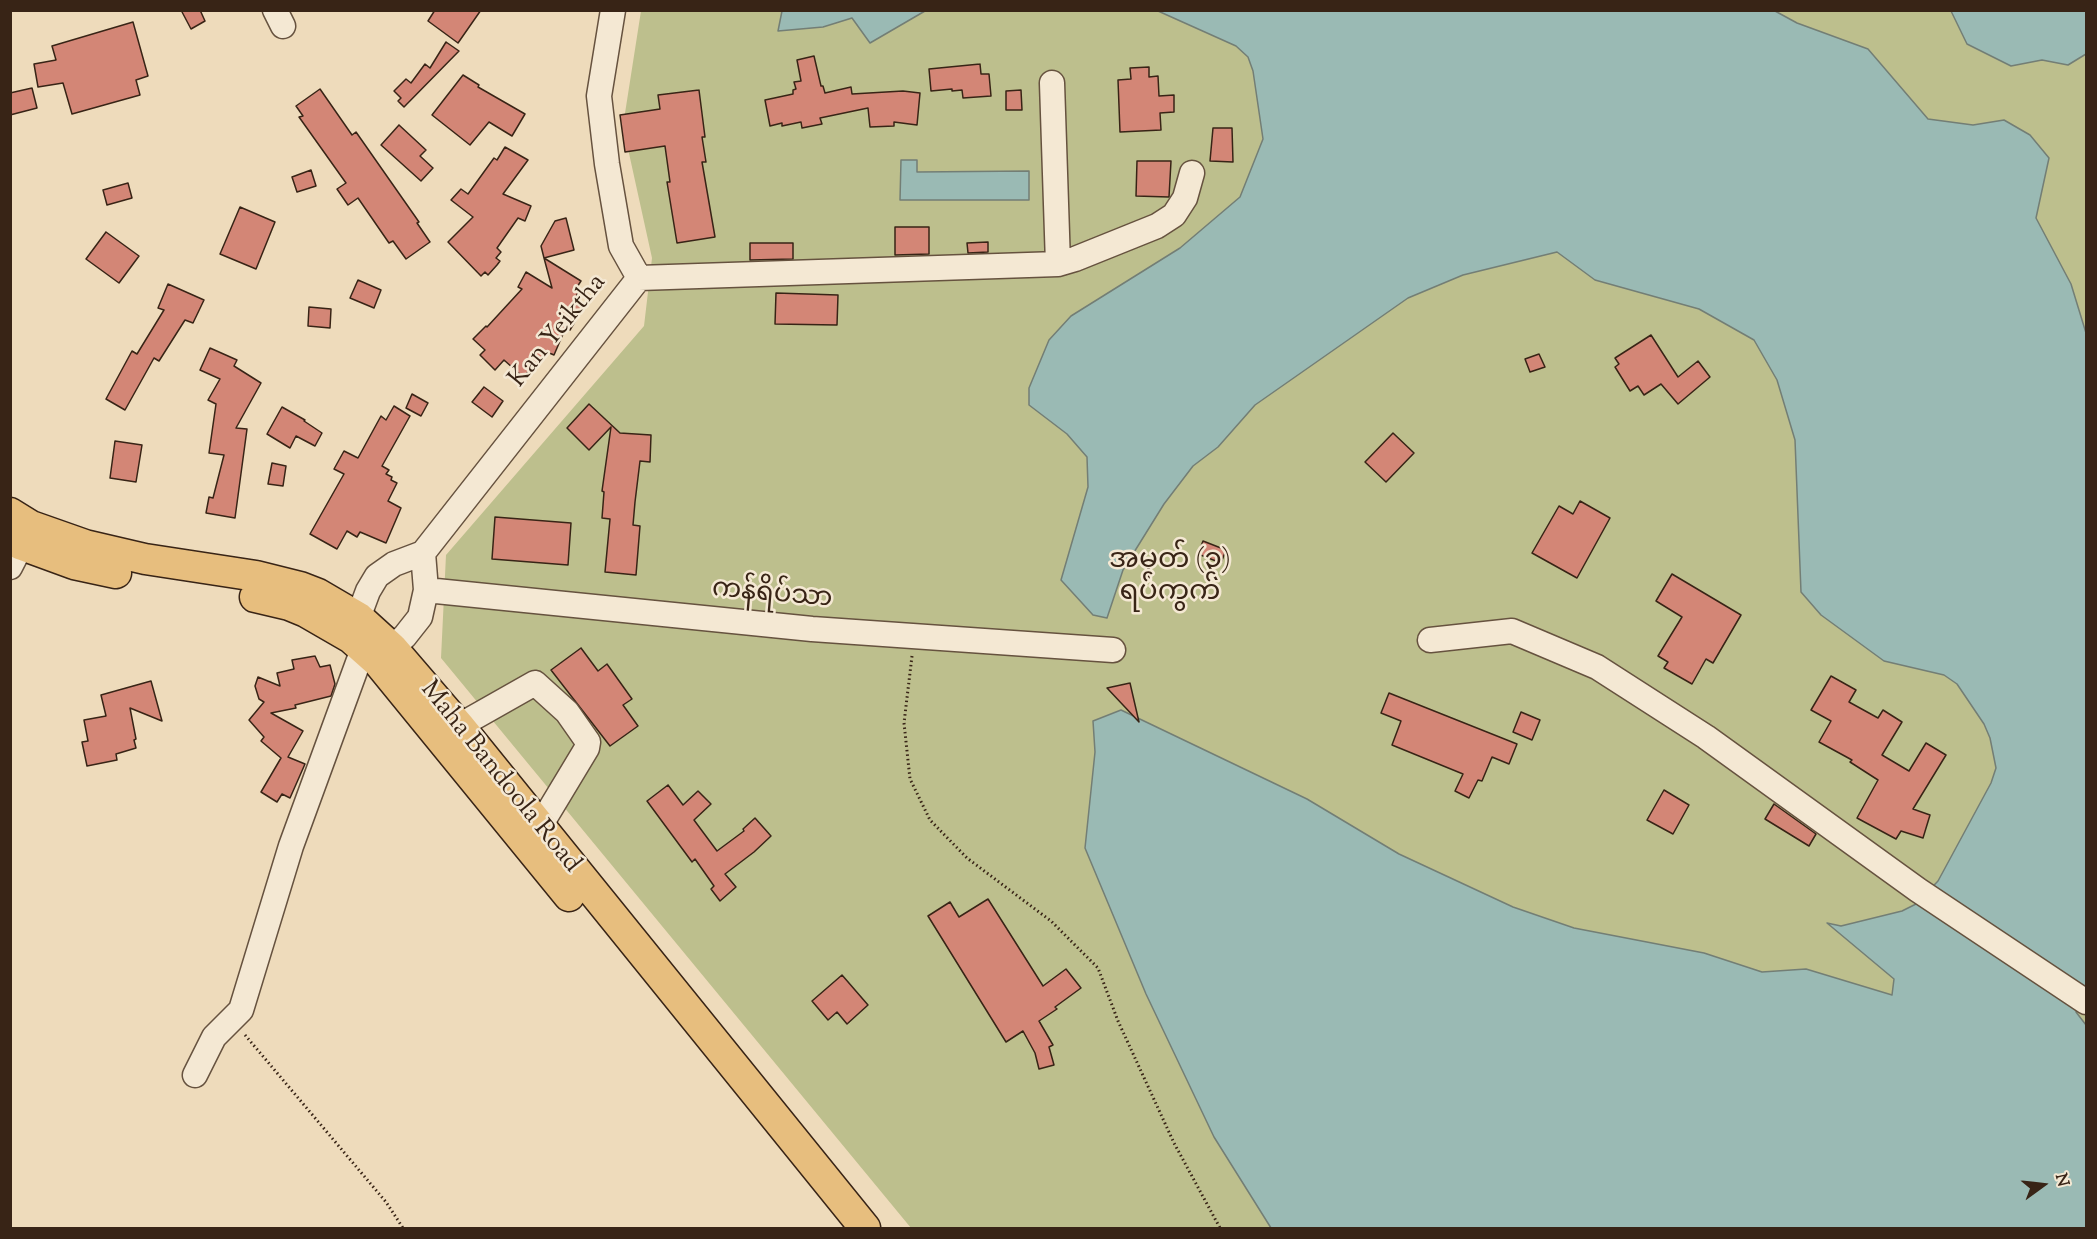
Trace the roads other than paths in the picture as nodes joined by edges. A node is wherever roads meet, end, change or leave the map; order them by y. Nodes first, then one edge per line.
1 (612, 11) edge
2 (1052, 83) dead end
3 (1192, 173) dead end
4 (1058, 264) junction
5 (639, 278) junction
6 (17, 538) edge
7 (423, 553) junction
8 (426, 591) junction
9 (1430, 640) dead end
10 (370, 641) junction
11 (1113, 650) dead end
12 (459, 726) junction
13 (540, 826) junction
14 (2086, 1002) edge
15 (195, 1075) dead end
16 (843, 1228) edge
17 (866, 1228) edge

1 - 5 street, Kan Yeiktha
2 - 4 street
3 - 4 street
4 - 5 street
5 - 7 street, Kan Yeiktha
6 - 10 main road, Maha Bandoola Road
7 - 8 street
7 - 10 street
8 - 10 street
8 - 11 street, ကန်ရိပ်သာ
9 - 14 street
10 - 12 main road, Maha Bandoola Road
10 - 15 street
10 - 16 main road, Maha Bandoola Road
12 - 13 main road, Maha Bandoola Road
12 - 13 street
13 - 17 main road, Maha Bandoola Road

